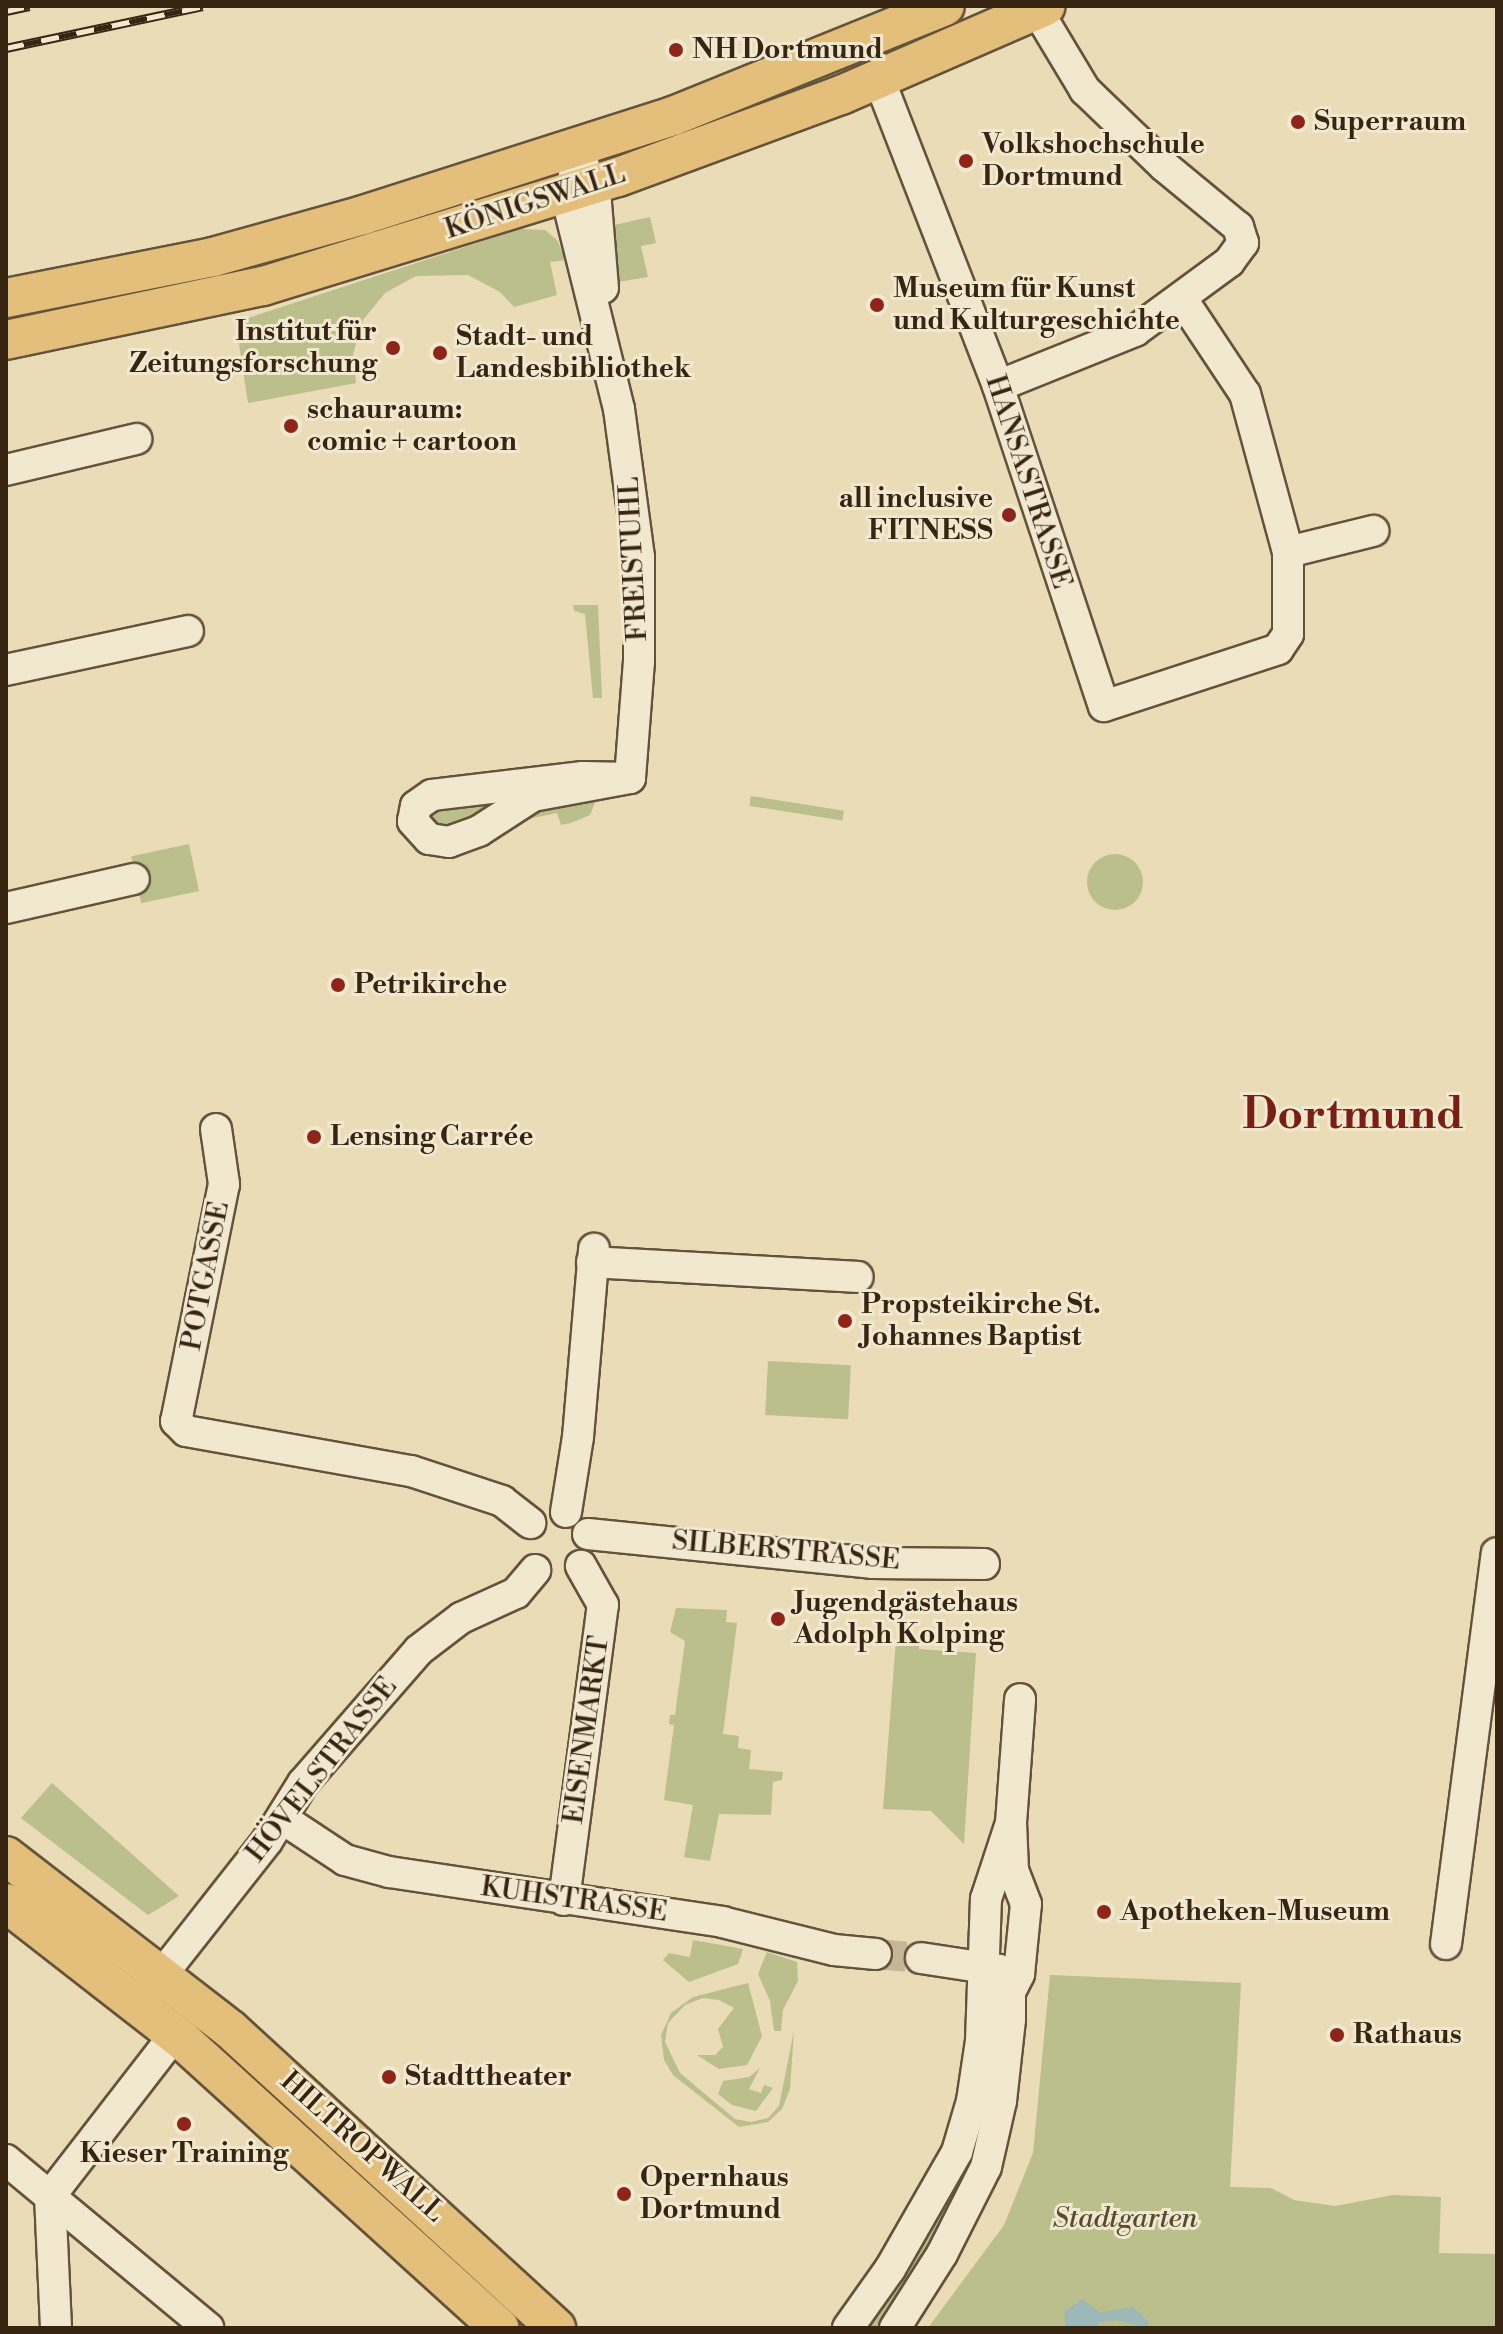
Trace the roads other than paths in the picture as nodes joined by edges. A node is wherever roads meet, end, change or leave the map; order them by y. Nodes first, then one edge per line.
1 (945, 6) edge
2 (1041, 8) edge
3 (897, 27) junction
4 (879, 79) junction
5 (577, 147) junction
6 (580, 188) junction
7 (6, 298) edge
8 (1182, 299) junction
9 (6, 340) edge
10 (998, 386) junction
11 (136, 439) dead end
12 (6, 470) edge
13 (1373, 531) dead end
14 (1288, 552) junction
15 (188, 631) dead end
16 (6, 670) edge
17 (630, 778) junction
18 (134, 879) dead end
19 (6, 908) edge
20 (216, 1129) dead end
21 (858, 1277) dead end
22 (566, 1512) junction
23 (530, 1523) junction
24 (588, 1534) junction
25 (1497, 1553) edge
26 (984, 1564) dead end
27 (581, 1566) junction
28 (535, 1570) junction
29 (1020, 1699) dead end
30 (283, 1819) junction
31 (1011, 1823) junction
32 (6, 1856) edge
33 (564, 1900) junction
34 (6, 1903) edge
35 (1446, 1944) dead end
36 (876, 1954) tunnel mouth
37 (921, 1958) tunnel mouth
38 (161, 1974) junction
39 (997, 1975) junction
40 (138, 2005) junction
41 (175, 2034) junction
42 (6, 2160) edge
43 (50, 2196) junction
44 (56, 2328) edge
45 (208, 2328) edge
46 (500, 2328) edge
47 (556, 2328) edge
48 (848, 2328) edge
49 (895, 2328) edge

1 - 3 main road, KÖNIGSWALL
2 - 4 main road, KÖNIGSWALL
2 - 8 street
3 - 4 main road
3 - 5 main road, KÖNIGSWALL
4 - 6 main road, KÖNIGSWALL
4 - 10 street, HANSASTRASSE
5 - 6 street, FREISTUHL
5 - 7 main road, KÖNIGSWALL
6 - 9 main road, KÖNIGSWALL
6 - 17 street, FREISTUHL
8 - 10 street
8 - 14 street
10 - 14 street, HANSASTRASSE
11 - 12 street
13 - 14 street
15 - 16 street
17 - 17 street
18 - 19 street
20 - 23 street, POTGASSE
21 - 22 street
22 - 23 street
22 - 24 street
23 - 28 street
24 - 26 street, SILBERSTRASSE
24 - 27 street
25 - 35 street
27 - 28 street
27 - 33 street, EISENMARKT
28 - 30 street, HÖVELSTRASSE
29 - 31 street
30 - 33 street, KUHSTRASSE
30 - 38 street, HÖVELSTRASSE
31 - 39 street
31 - 39 street
32 - 38 main road, HILTROPWALL
33 - 36 street, KUHSTRASSE
34 - 40 main road, HILTROPWALL
37 - 39 street
38 - 40 street, HÖVELSTRASSE
38 - 47 main road, HILTROPWALL
39 - 48 street
39 - 49 street
40 - 41 main road, HILTROPWALL
41 - 43 street
41 - 46 main road, HILTROPWALL
42 - 43 street
43 - 44 street
43 - 45 street

